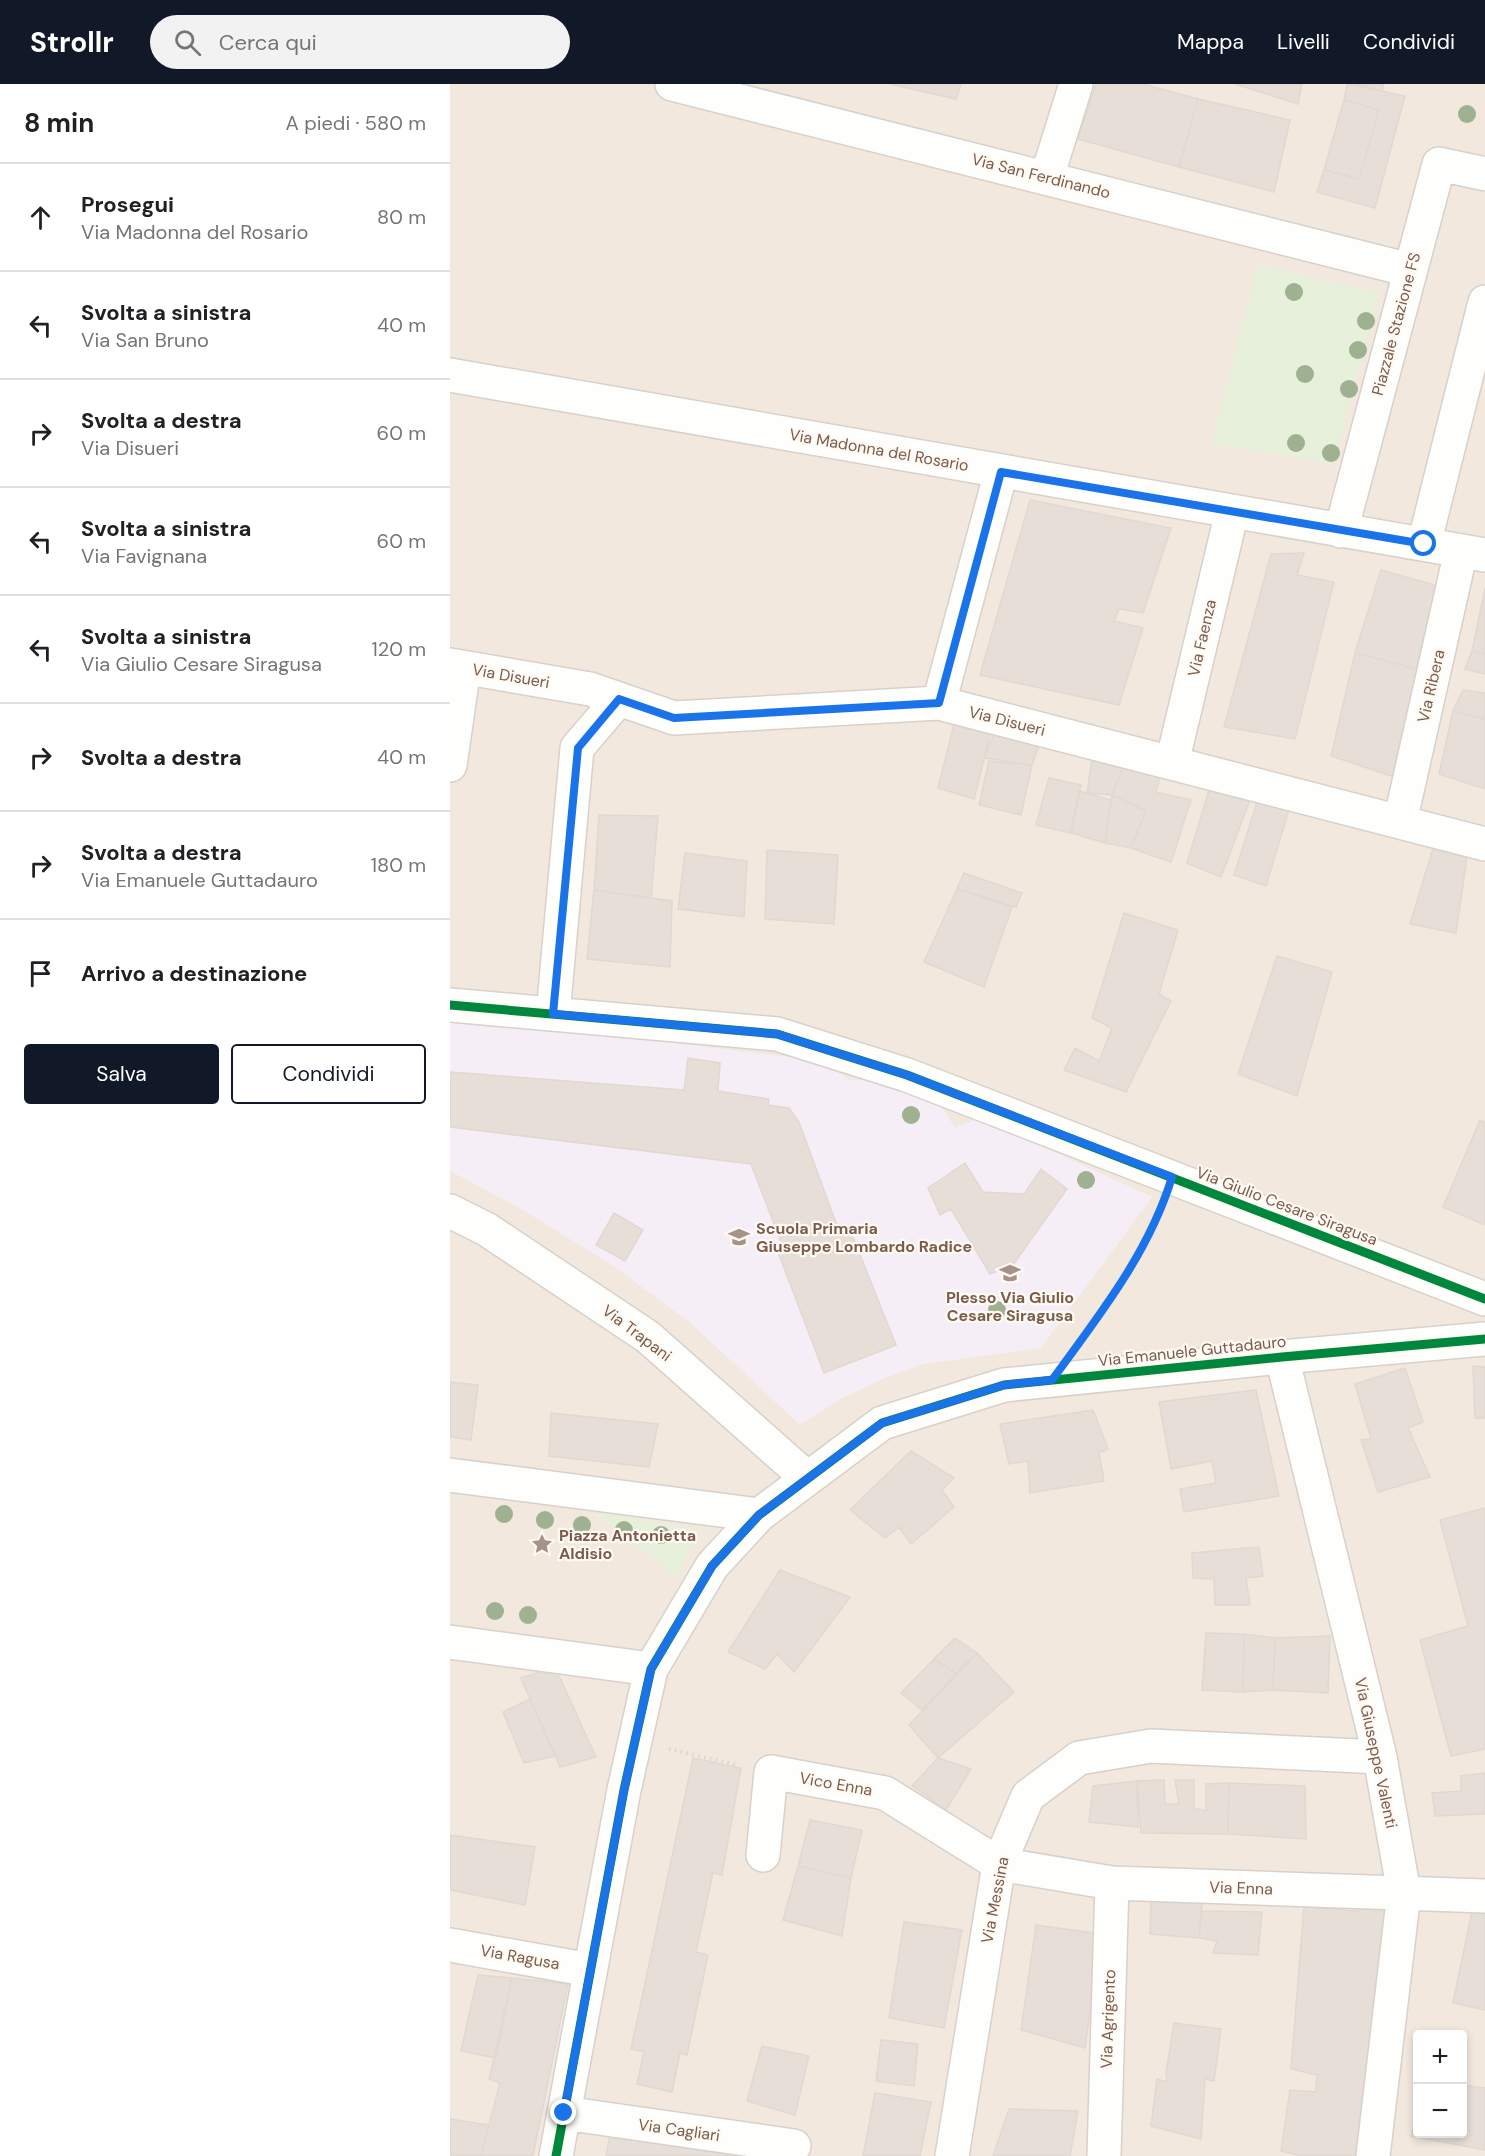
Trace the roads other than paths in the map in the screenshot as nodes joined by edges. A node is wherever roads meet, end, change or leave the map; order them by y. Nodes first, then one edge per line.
1 (672, 84) edge
2 (1076, 84) edge
3 (1485, 174) edge
4 (1047, 177) junction
5 (1410, 270) junction
6 (1485, 302) edge
7 (450, 375) edge
8 (1001, 472) junction
9 (1232, 512) junction
10 (1341, 531) junction
11 (1424, 544) junction
12 (1473, 553) edge
13 (457, 666) edge
14 (619, 699) junction
15 (939, 703) junction
16 (1172, 763) junction
17 (450, 765) edge
18 (1400, 822) junction
19 (1485, 844) edge
20 (450, 1005) edge
21 (553, 1014) junction
22 (450, 1211) edge
23 (1485, 1299) edge
24 (1485, 1339) edge
25 (1281, 1357) junction
26 (450, 1475) edge
27 (807, 1478) junction
28 (759, 1515) junction
29 (450, 1642) edge
30 (651, 1669) junction
31 (1380, 1757) junction
32 (763, 1855) dead end
33 (999, 1864) junction
34 (1112, 1883) junction
35 (1404, 1893) junction
36 (1485, 1896) edge
37 (450, 1945) edge
38 (590, 1970) junction
39 (564, 2113) junction
40 (794, 2146) dead end
41 (556, 2156) edge
42 (952, 2156) edge
43 (1104, 2156) edge
44 (1373, 2156) edge

1 - 4 street, Via San Ferdinando
2 - 4 street
3 - 5 street, Piazzale Stazione FS
4 - 5 street, Via San Ferdinando
5 - 10 street, Piazzale Stazione FS
6 - 11 street
7 - 8 street, Via Madonna del Rosario
8 - 9 street, Via Madonna del Rosario
8 - 15 street
9 - 10 street, Via Madonna del Rosario
9 - 16 street, Via Faenza
10 - 11 street, Via Madonna del Rosario
11 - 12 street, Via Madonna del Rosario
12 - 18 street, Via Ribera
13 - 14 street, Via Disueri
13 - 17 street
14 - 15 street, Via Disueri
14 - 21 street
15 - 16 street, Via Disueri
16 - 18 street, Via Disueri
18 - 19 street, Via Disueri
20 - 21 street, Via Giulio Cesare Siragusa
21 - 23 street, Via Giulio Cesare Siragusa
22 - 27 street, Via Trapani
24 - 25 street, Via Emanuele Guttadauro
25 - 27 street, Via Emanuele Guttadauro
25 - 31 street, Via Giuseppe Valenti
26 - 28 street
27 - 28 street, Via Emanuele Guttadauro
28 - 30 street, Via Emanuele Guttadauro
29 - 30 street
30 - 38 street, Via Emanuele Guttadauro
31 - 33 street, Via Messina
31 - 35 street, Via Giuseppe Valenti
32 - 33 street, Vico Enna
33 - 34 street, Via Enna
33 - 42 street, Via Messina
34 - 35 street, Via Enna
34 - 43 street, Via Agrigento
35 - 36 street, Via Enna
35 - 44 street, Via Giuseppe Valenti
37 - 38 street, Via Ragusa
38 - 39 street, Via Emanuele Guttadauro
39 - 40 street, Via Cagliari
39 - 41 street, Via Emanuele Guttadauro

